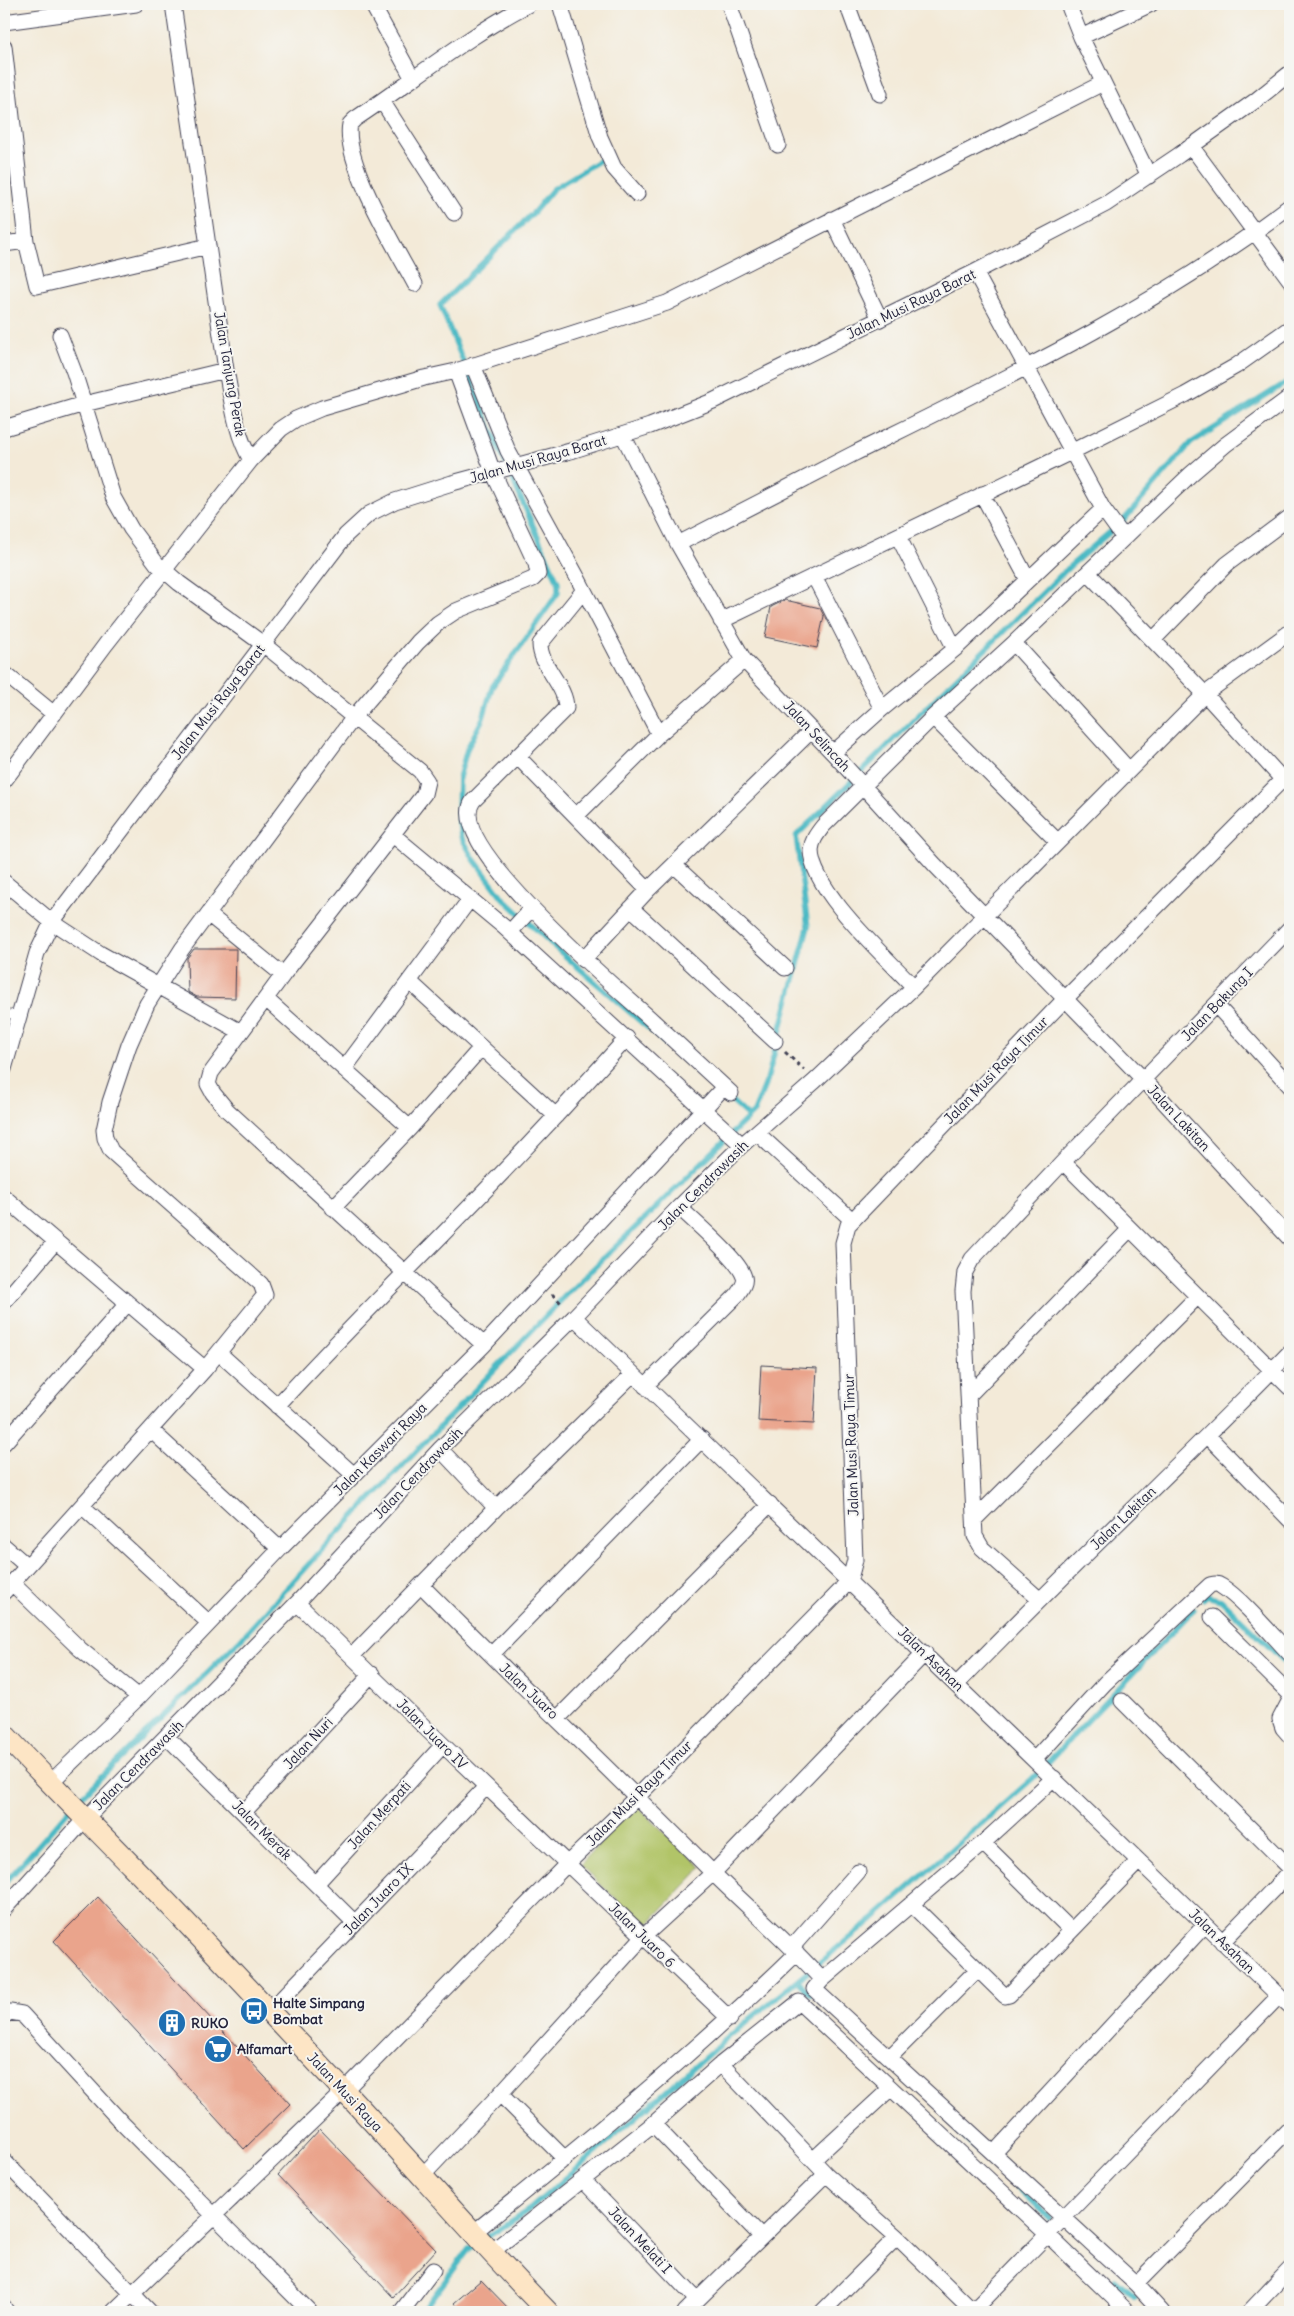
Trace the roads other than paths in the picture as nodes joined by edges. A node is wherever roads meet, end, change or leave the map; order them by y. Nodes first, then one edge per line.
1 (136, 4) edge
2 (173, 4) edge
3 (372, 4) edge
4 (529, 4) edge
5 (560, 4) edge
6 (729, 4) edge
7 (847, 4) edge
8 (1068, 4) edge
9 (1151, 4) edge
10 (4, 22) edge
11 (1081, 37) junction
12 (4, 46) edge
13 (1290, 73) edge
14 (412, 79) junction
15 (1103, 84) junction
16 (880, 94) dead end
17 (382, 101) junction
18 (8, 126) edge
19 (778, 145) dead end
20 (1191, 146) junction
21 (1149, 176) junction
22 (637, 194) dead end
23 (1290, 206) edge
24 (454, 212) dead end
25 (832, 219) junction
26 (1256, 232) junction
27 (26, 241) junction
28 (4, 244) edge
29 (208, 246) junction
30 (975, 272) junction
31 (1290, 280) edge
32 (415, 284) dead end
33 (880, 320) junction
34 (1290, 328) edge
35 (60, 335) dead end
36 (464, 368) junction
37 (1028, 368) junction
38 (226, 370) junction
39 (1290, 397) edge
40 (84, 404) junction
41 (4, 428) edge
42 (623, 435) junction
43 (1071, 452) junction
44 (250, 460) junction
45 (515, 466) junction
46 (494, 472) junction
47 (982, 494) junction
48 (1290, 517) edge
49 (1113, 524) junction
50 (898, 536) junction
51 (678, 544) junction
52 (164, 571) junction
53 (1088, 573) junction
54 (814, 576) junction
55 (1028, 580) junction
56 (584, 590) junction
57 (721, 621) junction
58 (1290, 632) edge
59 (1153, 640) junction
60 (1014, 643) junction
61 (264, 644) junction
62 (955, 648) junction
63 (744, 660) junction
64 (4, 673) edge
65 (1205, 694) junction
66 (882, 709) junction
67 (54, 714) junction
68 (933, 717) junction
69 (354, 718) junction
70 (812, 730) junction
71 (658, 734) junction
72 (516, 756) junction
73 (837, 758) junction
74 (1129, 770) junction
75 (1286, 776) edge
76 (4, 781) edge
77 (860, 783) junction
78 (576, 816) junction
79 (393, 835) junction
80 (1057, 841) junction
81 (674, 865) junction
82 (4, 882) edge
83 (648, 890) junction
84 (470, 899) junction
85 (631, 908) junction
86 (530, 910) junction
87 (208, 914) junction
88 (986, 916) junction
89 (52, 922) junction
90 (1290, 928) edge
91 (513, 929) junction
92 (583, 960) junction
93 (785, 968) dead end
94 (283, 975) junction
95 (409, 981) junction
96 (157, 986) junction
97 (914, 987) junction
98 (1066, 998) junction
99 (266, 999) junction
100 (1216, 1005) junction
101 (11, 1014) edge
102 (241, 1032) junction
103 (627, 1038) junction
104 (775, 1041) dead end
105 (480, 1049) junction
106 (4, 1069) edge
107 (344, 1069) junction
108 (1287, 1076) edge
109 (1143, 1079) junction
110 (719, 1095) junction
111 (556, 1116) junction
112 (410, 1128) junction
113 (757, 1132) junction
114 (738, 1142) junction
115 (1063, 1162) junction
116 (4, 1197) edge
117 (679, 1207) junction
118 (333, 1208) junction
119 (852, 1220) junction
120 (1130, 1229) junction
121 (1290, 1239) edge
122 (56, 1241) junction
123 (404, 1273) junction
124 (1198, 1297) junction
125 (4, 1302) edge
126 (127, 1304) junction
127 (574, 1317) junction
128 (484, 1345) junction
129 (1290, 1352) edge
130 (218, 1353) junction
131 (205, 1369) junction
132 (1272, 1370) junction
133 (633, 1374) junction
134 (645, 1386) junction
135 (1290, 1388) edge
136 (969, 1395) junction
137 (277, 1406) junction
138 (151, 1430) junction
139 (1208, 1436) junction
140 (702, 1439) junction
141 (4, 1443) edge
142 (440, 1449) junction
143 (354, 1475) junction
144 (770, 1504) junction
145 (82, 1506) junction
146 (496, 1508) junction
147 (975, 1519) junction
148 (1290, 1520) edge
149 (4, 1546) edge
150 (280, 1549) junction
151 (27, 1566) junction
152 (848, 1579) junction
153 (422, 1585) junction
154 (8, 1588) edge
155 (1040, 1599) junction
156 (297, 1603) junction
157 (1212, 1617) dead end
158 (208, 1622) junction
159 (925, 1653) junction
160 (1290, 1654) edge
161 (491, 1655) junction
162 (352, 1656) junction
163 (372, 1674) junction
164 (957, 1684) junction
165 (1290, 1694) edge
166 (139, 1697) junction
167 (1290, 1700) edge
168 (1122, 1701) dead end
169 (558, 1718) junction
170 (4, 1734) edge
171 (1290, 1736) edge
172 (167, 1737) junction
173 (443, 1746) junction
174 (1045, 1769) junction
175 (52, 1786) junction
176 (486, 1787) junction
177 (637, 1795) junction
178 (244, 1812) junction
179 (83, 1816) junction
180 (983, 1843) junction
181 (1139, 1861) junction
182 (568, 1862) junction
183 (1290, 1868) edge
184 (858, 1872) dead end
185 (1290, 1872) edge
186 (713, 1873) junction
187 (316, 1884) junction
188 (911, 1904) junction
189 (4, 1909) edge
190 (355, 1923) junction
191 (1205, 1926) junction
192 (1071, 1930) junction
193 (642, 1937) junction
194 (1222, 1942) junction
195 (798, 1954) junction
196 (977, 1970) junction
197 (811, 1990) junction
198 (1279, 1996) junction
199 (1290, 2006) edge
200 (270, 2012) junction
201 (4, 2016) edge
202 (730, 2018) junction
203 (890, 2057) junction
204 (721, 2064) junction
205 (892, 2088) junction
206 (344, 2091) junction
207 (500, 2094) junction
208 (653, 2124) junction
209 (1290, 2128) edge
210 (994, 2153) junction
211 (565, 2159) junction
212 (814, 2160) junction
213 (4, 2161) edge
214 (826, 2174) junction
215 (423, 2175) junction
216 (583, 2180) junction
217 (214, 2216) junction
218 (1064, 2219) junction
219 (1048, 2235) junction
220 (761, 2236) junction
221 (897, 2237) junction
222 (481, 2242) junction
223 (1290, 2269) edge
224 (433, 2270) dead end
225 (1141, 2289) junction
226 (132, 2293) junction
227 (697, 2300) junction
228 (4, 2308) edge
229 (7, 2312) edge
230 (113, 2312) edge
231 (150, 2312) edge
232 (310, 2312) edge
233 (402, 2312) edge
234 (548, 2312) edge
235 (685, 2312) edge
236 (822, 2312) edge
237 (973, 2312) edge
238 (1129, 2312) edge
239 (1162, 2312) edge
240 (1249, 2312) edge

1 - 10 street
2 - 29 street, Jalan Tanjung Perak
3 - 14 street
4 - 14 street
5 - 22 street
6 - 19 street
7 - 16 street
8 - 11 street
9 - 11 street
11 - 15 street
12 - 18 street
13 - 20 street, Jalan Musi Raya Barat
14 - 17 street
15 - 21 street
15 - 25 street
17 - 24 street
17 - 32 street
18 - 27 street
20 - 21 street, Jalan Musi Raya Barat
20 - 26 street
21 - 30 street, Jalan Musi Raya Barat
23 - 26 street
25 - 33 street
25 - 36 street
26 - 31 street
26 - 37 street
27 - 28 street
27 - 29 street
29 - 38 street, Jalan Tanjung Perak
30 - 33 street, Jalan Musi Raya Barat
30 - 37 street
33 - 42 street, Jalan Musi Raya Barat
34 - 43 street
35 - 40 street
36 - 44 street
36 - 45 street
36 - 46 street
37 - 43 street
37 - 51 street
38 - 40 street
38 - 44 street, Jalan Tanjung Perak
39 - 49 street
40 - 41 street
40 - 52 street
42 - 45 street, Jalan Musi Raya Barat
42 - 51 street, Jalan Selincah
43 - 47 street
43 - 49 street
44 - 52 street
45 - 46 street, Jalan Musi Raya Barat
45 - 56 street
46 - 61 street, Jalan Musi Raya Barat
46 - 69 street
47 - 50 street
47 - 55 street
48 - 59 street
49 - 53 street
49 - 55 street
50 - 54 street
50 - 62 street
51 - 57 street, Jalan Selincah
52 - 61 street
52 - 67 street
53 - 59 street
53 - 60 street
54 - 57 street
54 - 66 street
55 - 62 street
56 - 71 street
56 - 72 street
57 - 63 street, Jalan Selincah
58 - 65 street, Jalan Cendrawasih
59 - 65 street
60 - 68 street
60 - 74 street
61 - 69 street
61 - 89 street, Jalan Musi Raya Barat
62 - 66 street
63 - 70 street, Jalan Selincah
63 - 71 street
64 - 67 street
65 - 74 street, Jalan Cendrawasih
65 - 75 street
66 - 73 street
67 - 76 street
68 - 77 street
68 - 80 street
69 - 79 street
69 - 87 street
70 - 73 street, Jalan Selincah
70 - 81 street
71 - 78 street
72 - 78 street
72 - 86 street
73 - 77 street, Jalan Selincah
74 - 80 street, Jalan Cendrawasih
75 - 98 street, Jalan Musi Raya Timur
77 - 88 street, Jalan Selincah
77 - 97 street
78 - 83 street
79 - 84 street
79 - 94 street
80 - 88 street, Jalan Cendrawasih
81 - 83 street
81 - 93 street
82 - 89 street
83 - 85 street
84 - 91 street
84 - 95 street
85 - 92 street
85 - 104 street
86 - 91 street
86 - 92 street
87 - 94 street
87 - 96 street
88 - 97 street, Jalan Cendrawasih
88 - 98 street, Jalan Selincah
89 - 96 street
89 - 101 street, Jalan Musi Raya Barat
90 - 100 street, Jalan Bakung I
91 - 103 street
92 - 110 street
94 - 99 street
95 - 105 street
95 - 107 street
96 - 102 street
96 - 130 street
97 - 113 street, Jalan Cendrawasih
98 - 109 street, Jalan Lakitan
98 - 119 street, Jalan Musi Raya Timur
99 - 102 street
99 - 107 street
100 - 108 street
100 - 109 street, Jalan Bakung I
101 - 106 street, Jalan Musi Raya Barat
102 - 118 street
103 - 110 street
103 - 111 street
105 - 111 street
105 - 112 street
107 - 112 street
109 - 115 street, Jalan Bakung I
109 - 121 street, Jalan Lakitan
110 - 114 street
110 - 128 street, Jalan Kaswari Raya
111 - 123 street
112 - 118 street
113 - 114 street, Jalan Cendrawasih
113 - 119 street
114 - 117 street, Jalan Cendrawasih
115 - 120 street
115 - 136 street, Jalan Bakung I
116 - 122 street
117 - 127 street, Jalan Cendrawasih
117 - 134 street
118 - 123 street
119 - 152 street, Jalan Musi Raya Timur
120 - 124 street
120 - 136 street
122 - 125 street
122 - 126 street
123 - 128 street
123 - 137 street
124 - 132 street
124 - 147 street
126 - 131 street
126 - 141 street
127 - 133 street, Jalan Asahan
127 - 142 street, Jalan Cendrawasih
128 - 143 street, Jalan Kaswari Raya
129 - 132 street, Jalan Lakitan
130 - 131 street
130 - 137 street
131 - 138 street
132 - 135 street
132 - 139 street, Jalan Lakitan
133 - 134 street, Jalan Asahan
133 - 146 street
134 - 140 street, Jalan Asahan
136 - 147 street, Jalan Bakung I
137 - 143 street
138 - 145 street
138 - 150 street
139 - 148 street
139 - 155 street, Jalan Lakitan
140 - 144 street, Jalan Asahan
140 - 161 street
142 - 146 street
142 - 156 street, Jalan Cendrawasih
143 - 150 street, Jalan Kaswari Raya
144 - 152 street, Jalan Asahan
144 - 169 street
145 - 151 street
145 - 158 street
146 - 153 street
147 - 155 street, Jalan Bakung I
149 - 151 street
150 - 158 street, Jalan Kaswari Raya
151 - 154 street
152 - 159 street, Jalan Asahan
152 - 177 street, Jalan Musi Raya Timur
153 - 161 street, Jalan Juaro
153 - 162 street
154 - 166 street
155 - 164 street, Jalan Lakitan
156 - 162 street, Jalan Juaro IV
156 - 172 street, Jalan Cendrawasih
157 - 165 street
158 - 166 street, Jalan Kaswari Raya
159 - 164 street, Jalan Asahan
159 - 186 street
160 - 174 street
161 - 169 street, Jalan Juaro
162 - 163 street, Jalan Juaro IV
163 - 173 street, Jalan Juaro IV
163 - 178 street, Jalan Nuri
164 - 174 street, Jalan Asahan
166 - 175 street, Jalan Kaswari Raya
167 - 171 street
168 - 183 street
169 - 177 street, Jalan Juaro
170 - 175 street, Jalan Musi Raya
172 - 178 street, Jalan Merak
172 - 179 street, Jalan Cendrawasih
173 - 176 street, Jalan Juaro IV
173 - 187 street, Jalan Merpati
174 - 180 street
174 - 181 street, Jalan Asahan
175 - 179 street, Jalan Musi Raya
176 - 182 street, Jalan Juaro IV
176 - 190 street, Jalan Juaro IX
177 - 182 street, Jalan Musi Raya Timur
177 - 186 street, Jalan Juaro
178 - 187 street, Jalan Merak
179 - 189 street, Jalan Cendrawasih
179 - 200 street, Jalan Musi Raya
180 - 188 street
180 - 192 street
181 - 191 street, Jalan Asahan
181 - 192 street
182 - 193 street, Jalan Juaro 6
182 - 206 street, Jalan Musi Raya Timur
184 - 195 street
185 - 194 street
186 - 193 street
186 - 195 street, Jalan Juaro
187 - 190 street, Jalan Merak
188 - 196 street
188 - 197 street
190 - 200 street, Jalan Juaro IX
191 - 194 street, Jalan Asahan
191 - 210 street
192 - 196 street
193 - 202 street, Jalan Juaro 6
193 - 207 street
194 - 198 street, Jalan Asahan
195 - 197 street, Jalan Juaro
195 - 202 street
196 - 203 street
197 - 203 street
197 - 204 street
197 - 205 street
198 - 199 street, Jalan Asahan
198 - 218 street
200 - 206 street, Jalan Musi Raya
201 - 217 street
202 - 211 street
203 - 210 street
204 - 208 street
204 - 212 street
205 - 212 street
205 - 219 street
206 - 215 street, Jalan Musi Raya
206 - 217 street, Jalan Musi Raya Timur
207 - 211 street
207 - 215 street
208 - 216 street
208 - 220 street
209 - 225 street
210 - 218 street
211 - 222 street
212 - 214 street
213 - 226 street
214 - 220 street
214 - 221 street
215 - 222 street, Jalan Musi Raya
216 - 222 street
216 - 227 street, Jalan Melati I
217 - 226 street, Jalan Musi Raya Timur
217 - 232 street
218 - 219 street
218 - 225 street
219 - 237 street
219 - 238 street
220 - 227 street
221 - 236 street
221 - 237 street
222 - 234 street, Jalan Musi Raya
223 - 240 street
224 - 233 street
225 - 238 street
225 - 239 street
226 - 230 street, Jalan Musi Raya Timur
226 - 231 street
227 - 235 street
228 - 229 street

